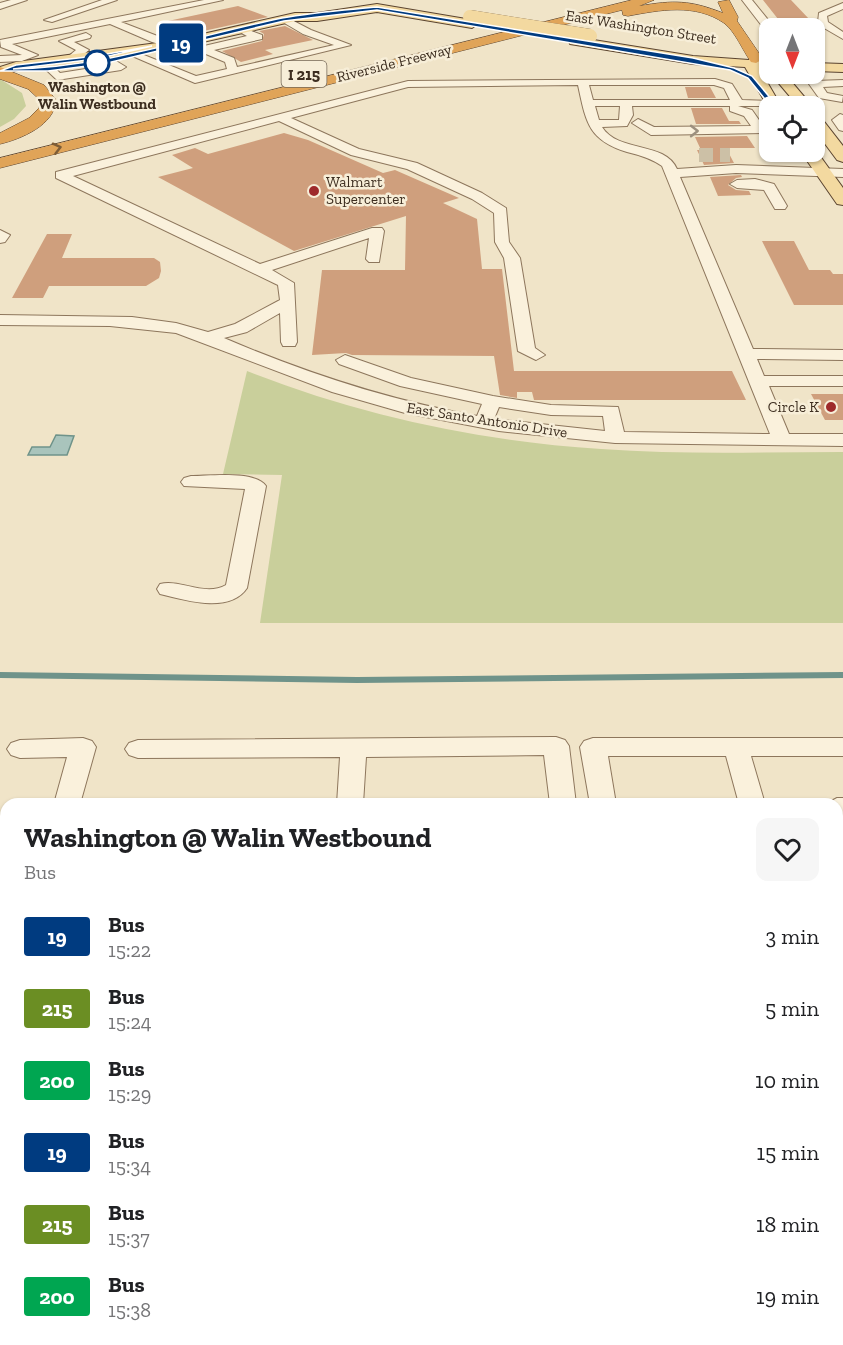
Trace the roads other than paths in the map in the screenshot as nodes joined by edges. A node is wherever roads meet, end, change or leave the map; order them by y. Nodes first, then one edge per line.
1 (22, 0) edge
2 (112, 0) edge
3 (218, 0) edge
4 (608, 0) edge
5 (648, 0) edge
6 (724, 0) edge
7 (747, 0) edge
8 (826, 0) edge
9 (416, 3) dead end
10 (386, 4) edge
11 (452, 4) dead end
12 (843, 5) edge
13 (0, 6) edge
14 (434, 14) junction
15 (532, 14) dead end
16 (470, 17) junction
17 (290, 18) junction
18 (110, 21) junction
19 (730, 21) junction
20 (37, 22) dead end
21 (241, 30) junction
22 (829, 32) edge
23 (97, 34) dead end
24 (0, 43) edge
25 (172, 45) junction
26 (434, 48) junction
27 (713, 48) dead end
28 (676, 49) junction
29 (203, 50) junction
30 (135, 55) junction
31 (825, 55) edge
32 (74, 57) dead end
33 (107, 58) junction
34 (759, 59) edge
35 (693, 60) junction
36 (150, 62) junction
37 (759, 62) edge
38 (759, 63) edge
39 (759, 65) edge
40 (840, 66) edge
41 (0, 67) edge
42 (825, 68) edge
43 (233, 71) junction
44 (182, 75) junction
45 (583, 82) junction
46 (652, 82) junction
47 (843, 82) edge
48 (759, 83) edge
49 (760, 84) edge
50 (786, 84) edge
51 (761, 87) junction
52 (767, 96) edge
53 (796, 96) edge
54 (589, 103) junction
55 (626, 103) junction
56 (661, 103) junction
57 (759, 105) edge
58 (736, 106) junction
59 (832, 113) edge
60 (279, 117) junction
61 (638, 123) dead end
62 (595, 124) junction
63 (0, 139) edge
64 (0, 149) edge
65 (746, 155) dead end
66 (843, 157) edge
67 (679, 159) tunnel mouth
68 (821, 162) edge
69 (0, 163) edge
70 (667, 167) junction
71 (755, 171) junction
72 (834, 173) edge
73 (722, 184) dead end
74 (693, 188) dead end
75 (843, 200) edge
76 (701, 206) dead end
77 (780, 206) dead end
78 (0, 234) edge
79 (0, 239) edge
80 (374, 259) dead end
81 (258, 270) junction
82 (288, 302) junction
83 (0, 320) edge
84 (241, 328) junction
85 (208, 337) junction
86 (289, 342) dead end
87 (226, 344) junction
88 (747, 354) junction
89 (536, 355) dead end
90 (843, 355) edge
91 (345, 360) dead end
92 (758, 381) junction
93 (843, 381) edge
94 (493, 401) junction
95 (483, 422) junction
96 (615, 436) junction
97 (782, 440) junction
98 (843, 440) edge
99 (191, 482) dead end
100 (168, 589) dead end
101 (354, 747) junction
102 (736, 747) junction
103 (843, 747) edge
104 (20, 749) dead end
105 (138, 749) dead end
106 (70, 798) edge
107 (350, 798) edge
108 (562, 798) edge
109 (602, 798) edge
110 (750, 798) edge

1 - 13 street
2 - 20 street
3 - 18 street
4 - 26 highway, Riverside Freeway / I 215
5 - 26 highway, Riverside Freeway / I 215
6 - 19 highway
7 - 22 street
8 - 12 street
9 - 10 main road
10 - 14 main road, East Washington Street
10 - 14 main road, East Washington Street
10 - 17 main road, East Washington Street
10 - 17 main road, East Washington Street
11 - 16 main road
12 - 22 street
14 - 16 main road, East Washington Street
14 - 35 main road, East Washington Street
15 - 26 highway
16 - 28 main road, East Washington Street, bridge
17 - 21 main road, East Washington Street
17 - 43 street
18 - 24 street
18 - 25 street
19 - 26 highway
19 - 34 highway
21 - 25 main road, East Washington Street
21 - 29 street
23 - 32 street
24 - 41 street
25 - 29 street
25 - 30 main road, East Washington Street
25 - 33 main road, East Washington Street
26 - 64 highway, Riverside Freeway / I 215
69 -> 26 highway, Riverside Freeway / I 215
27 - 28 main road
28 - 37 main road, East Washington Street
29 - 43 street
30 - 33 main road, East Washington Street
30 - 36 street
31 - 40 main road
33 - 41 main road, East Washington Street
35 - 38 main road, East Washington Street
35 - 51 main road
36 - 44 street
36 - 44 street
39 - 48 main road
40 - 42 main road
41 - 63 highway
43 - 44 street
45 - 46 street
45 - 54 street
45 - 60 street
46 - 56 street
46 - 58 street
47 - 59 street
49 - 51 main road
50 - 53 main road
51 - 52 main road
54 - 55 street
54 - 62 street
55 - 56 street
55 - 62 street
56 - 58 street
57 - 58 street
61 -> 58 street
59 - 66 main road
60 - 81 street
60 - 89 street
62 - 70 street
65 - 71 street
67 - 70 street
68 - 72 main road
70 - 71 street
70 - 72 street
70 - 88 street
71 - 72 street
72 - 75 main road
73 - 77 street
74 - 76 street
78 - 79 street
80 - 81 street
81 - 82 street
82 - 84 street
82 - 86 street
83 - 85 street, East Santo Antonio Drive
84 - 85 street
84 - 87 street
85 - 87 street, East Santo Antonio Drive
87 - 95 street, East Santo Antonio Drive
88 - 90 street
88 - 92 street
91 - 94 street
92 - 93 street
92 - 97 street
94 - 95 street
94 - 96 street
95 - 96 street, East Santo Antonio Drive
96 - 97 street, East Santo Antonio Drive
97 - 98 street, East Santo Antonio Drive
99 - 100 street
101 - 105 street
101 - 107 street
101 - 108 street
102 - 103 street
102 - 109 street
102 - 110 street
104 - 106 street

